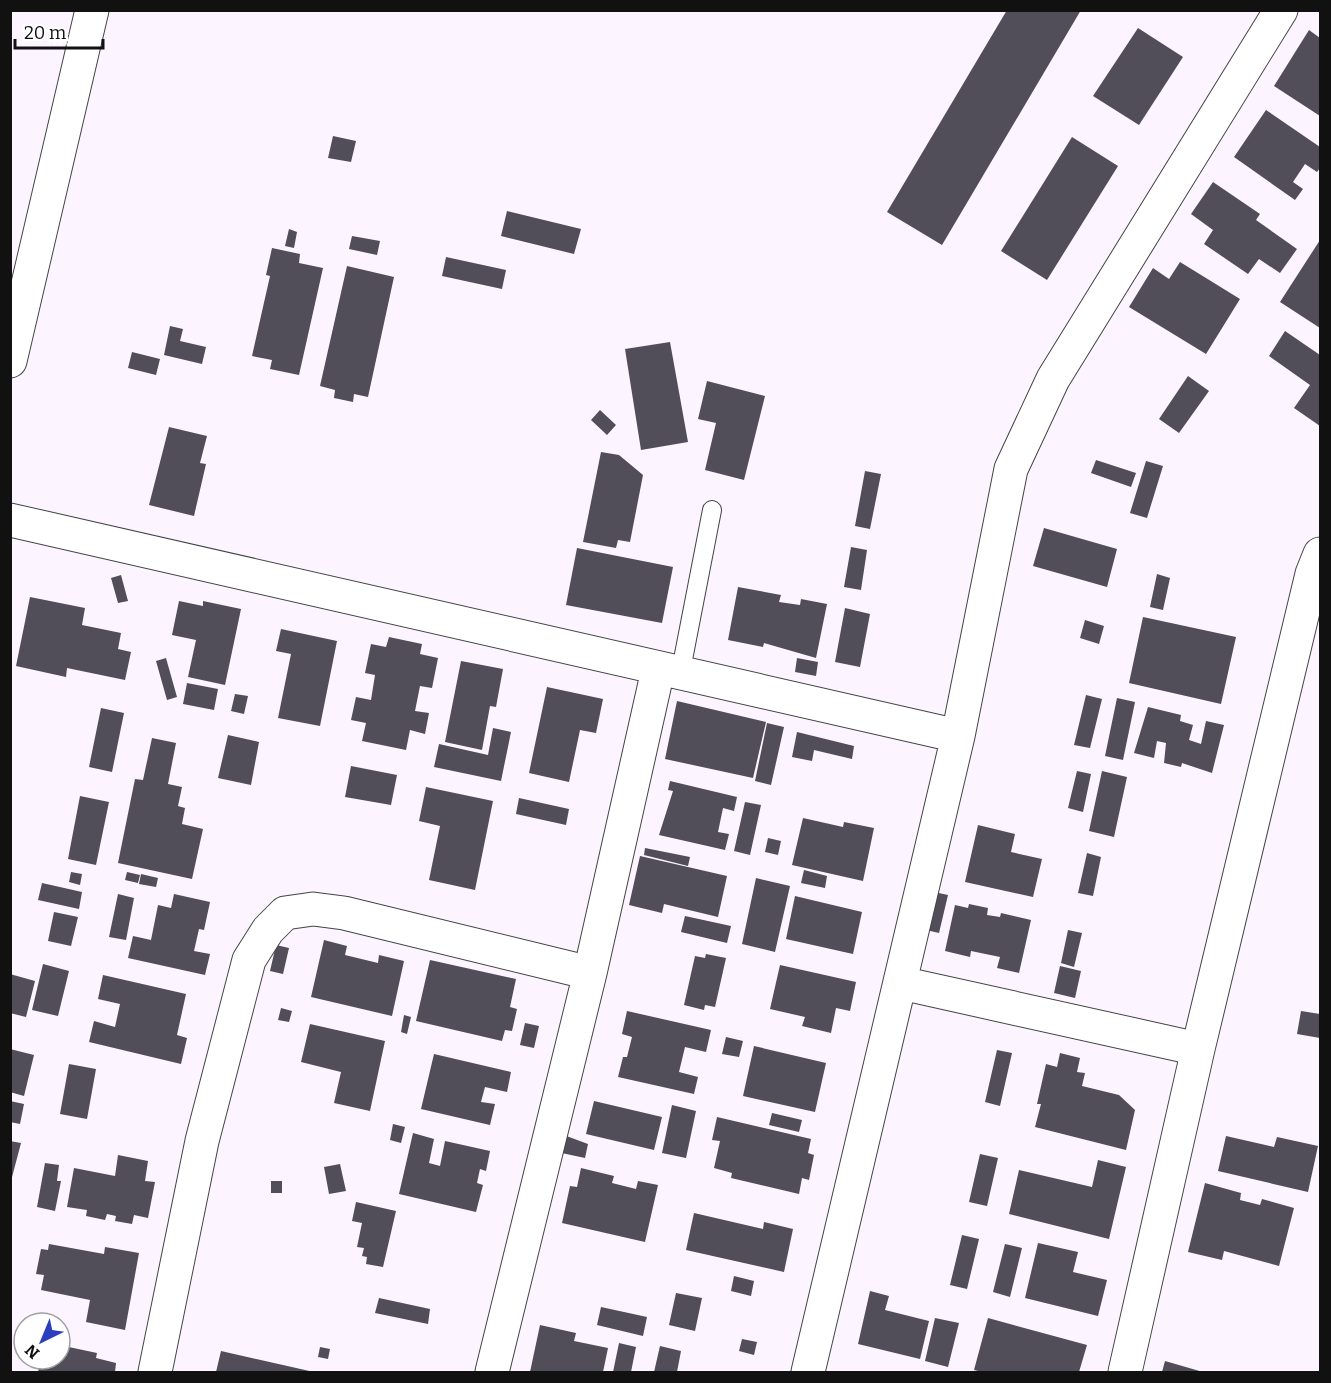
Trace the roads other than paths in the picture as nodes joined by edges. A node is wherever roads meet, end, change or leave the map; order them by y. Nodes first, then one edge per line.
1 (92, 10) edge
2 (1281, 10) edge
3 (10, 361) edge
4 (712, 510) dead end
5 (10, 520) edge
6 (1320, 554) edge
7 (669, 672) junction
8 (958, 736) junction
9 (590, 973) junction
10 (901, 983) junction
11 (1198, 1048) junction
12 (155, 1372) edge
13 (492, 1372) edge
14 (808, 1372) edge
15 (1125, 1372) edge

1 - 3 street
2 - 8 street
4 - 7 lane
5 - 7 street
6 - 11 street
7 - 8 street
7 - 9 street
8 - 10 street
9 - 12 street
9 - 13 street
10 - 11 street
10 - 14 street
11 - 15 street

